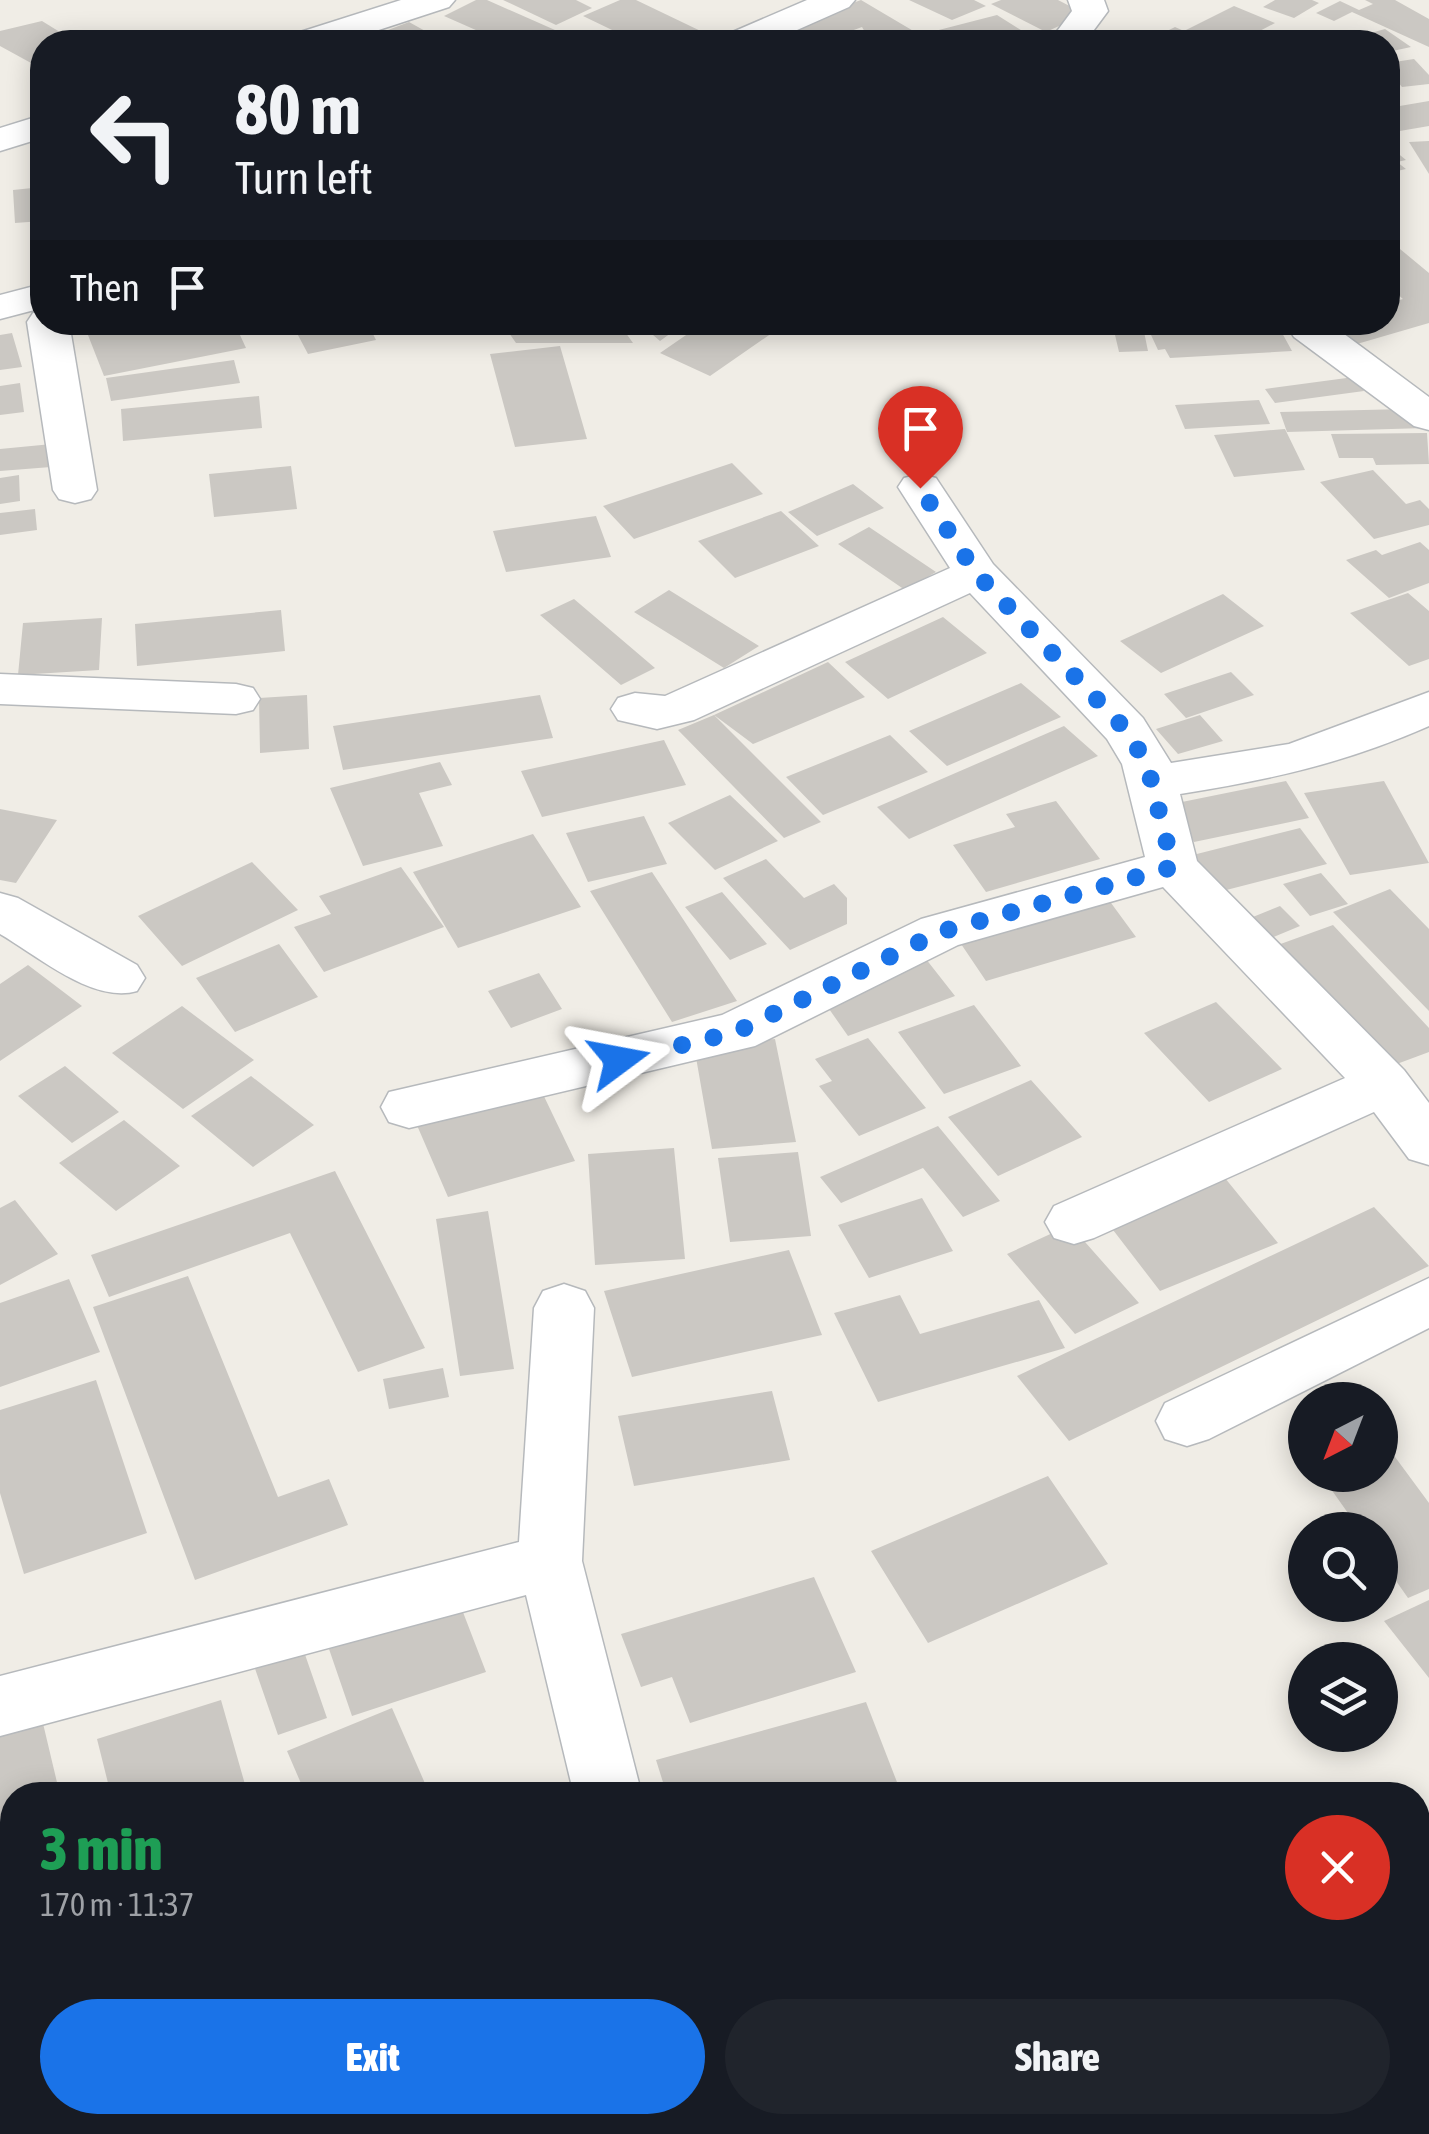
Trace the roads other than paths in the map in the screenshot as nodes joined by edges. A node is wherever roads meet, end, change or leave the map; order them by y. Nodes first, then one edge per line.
1 (438, 0) edge
2 (838, 0) edge
3 (1086, 0) edge
4 (344, 30) edge
5 (769, 30) edge
6 (1076, 30) edge
7 (30, 130) edge
8 (0, 140) edge
9 (30, 299) edge
10 (0, 307) edge
11 (50, 335) edge
12 (1319, 335) edge
13 (1429, 416) edge
14 (920, 488) dead end
15 (74, 490) dead end
16 (976, 573) junction
17 (0, 689) edge
18 (236, 700) dead end
19 (1429, 708) edge
20 (635, 709) dead end
21 (1152, 782) junction
22 (1173, 867) junction
23 (0, 912) edge
24 (118, 978) dead end
25 (1384, 1084) junction
26 (408, 1108) dead end
27 (1427, 1139) edge
28 (1074, 1222) dead end
29 (1429, 1301) edge
30 (564, 1308) dead end
31 (1187, 1421) dead end
32 (550, 1561) junction
33 (0, 1706) edge
34 (605, 1782) edge

1 - 4 street
2 - 5 street
3 - 6 street
7 - 8 street
9 - 10 street
11 - 15 street
12 - 13 street
14 - 16 street
16 - 20 street
16 - 21 street
17 - 18 street
19 - 21 street
21 - 22 street
22 - 25 street
22 - 26 street
23 - 24 street
25 - 27 street
25 - 28 street
29 - 31 street
30 - 32 street
32 - 33 street
32 - 34 street

